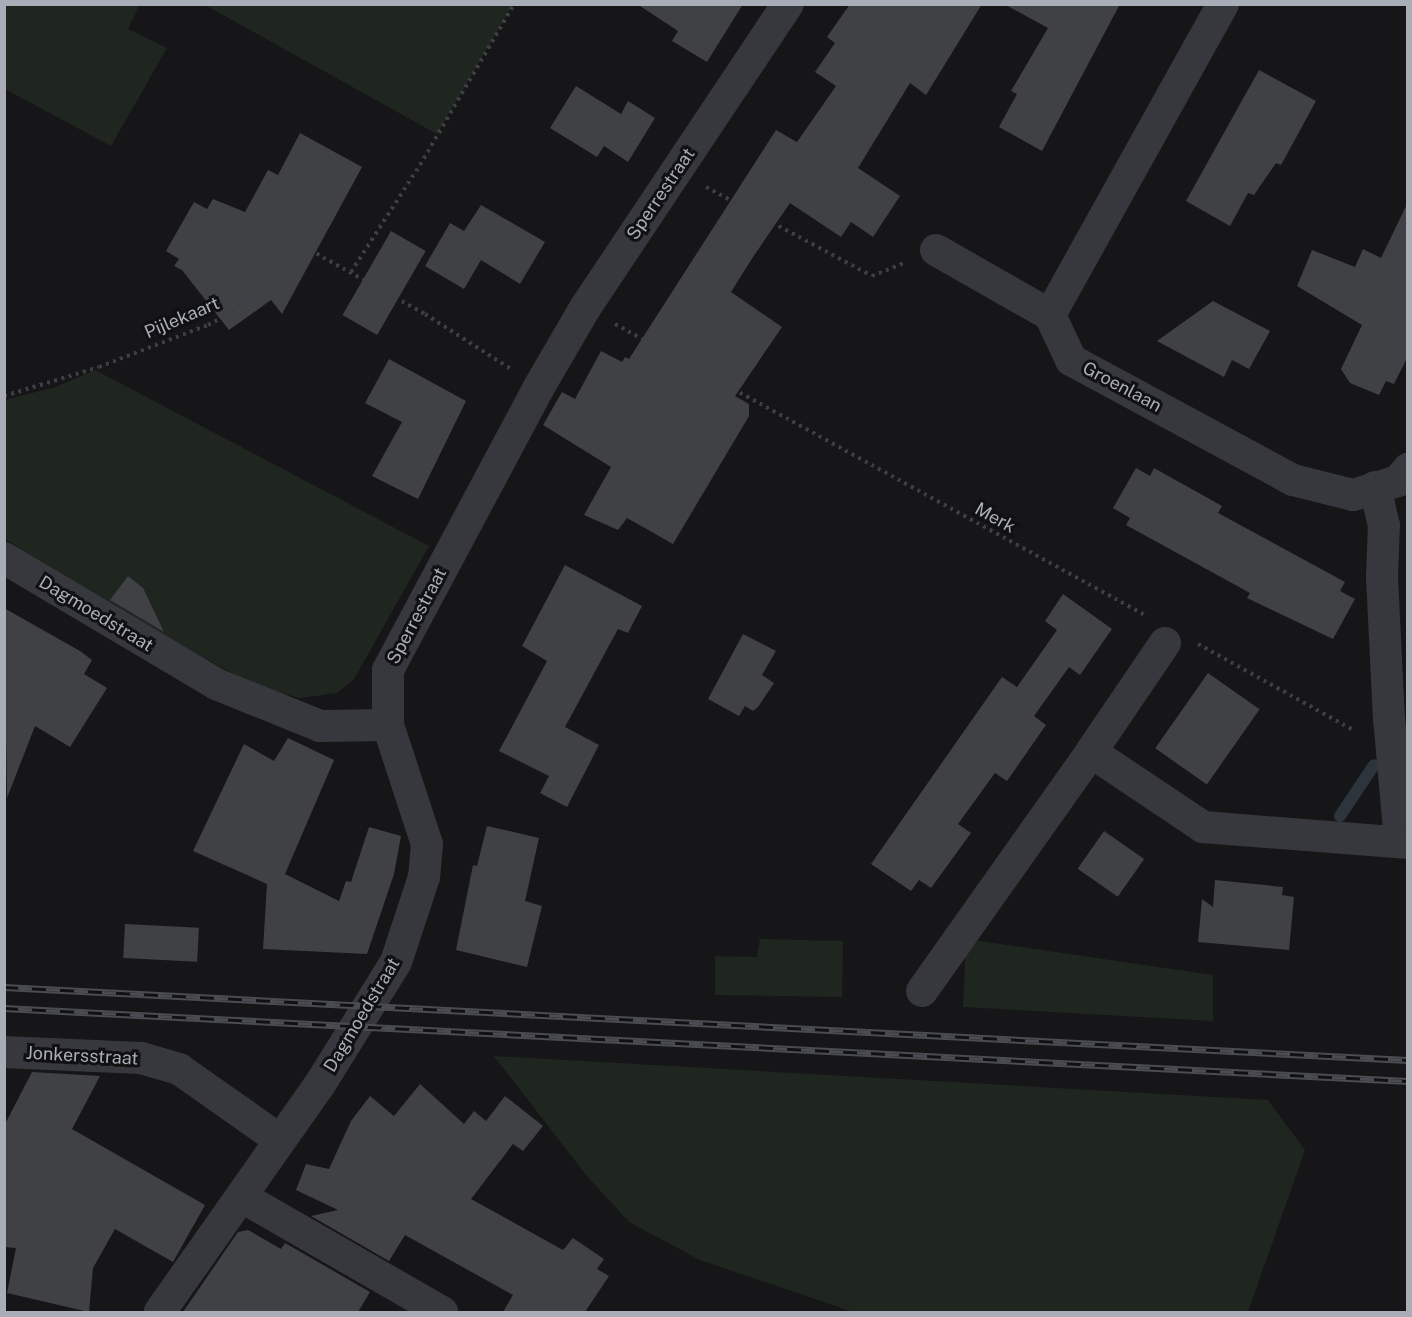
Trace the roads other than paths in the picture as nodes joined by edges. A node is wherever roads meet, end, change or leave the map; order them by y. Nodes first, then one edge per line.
1 (788, 4) edge
2 (1223, 4) edge
3 (936, 250) road end
4 (1050, 315) junction
5 (1407, 469) edge
6 (1375, 487) junction
7 (4, 558) edge
8 (1170, 635) road end
9 (388, 725) junction
10 (1090, 752) junction
11 (1404, 842) edge
12 (922, 991) dead end
13 (4, 1052) edge
14 (280, 1140) junction
15 (242, 1197) junction
16 (160, 1312) edge
17 (442, 1312) edge

1 - 9 street, Sperrestraat
2 - 4 street
3 - 4 street
4 - 6 street, Groenlaan
5 - 6 street, Groenlaan
6 - 11 street
7 - 9 street, Dagmoedstraat
8 - 10 street
9 - 14 street, Dagmoedstraat
10 - 11 street
10 - 12 street
13 - 14 street, Jonkersstraat
14 - 15 street, Dagmoedstraat
15 - 16 street, Dagmoedstraat
15 - 17 street

